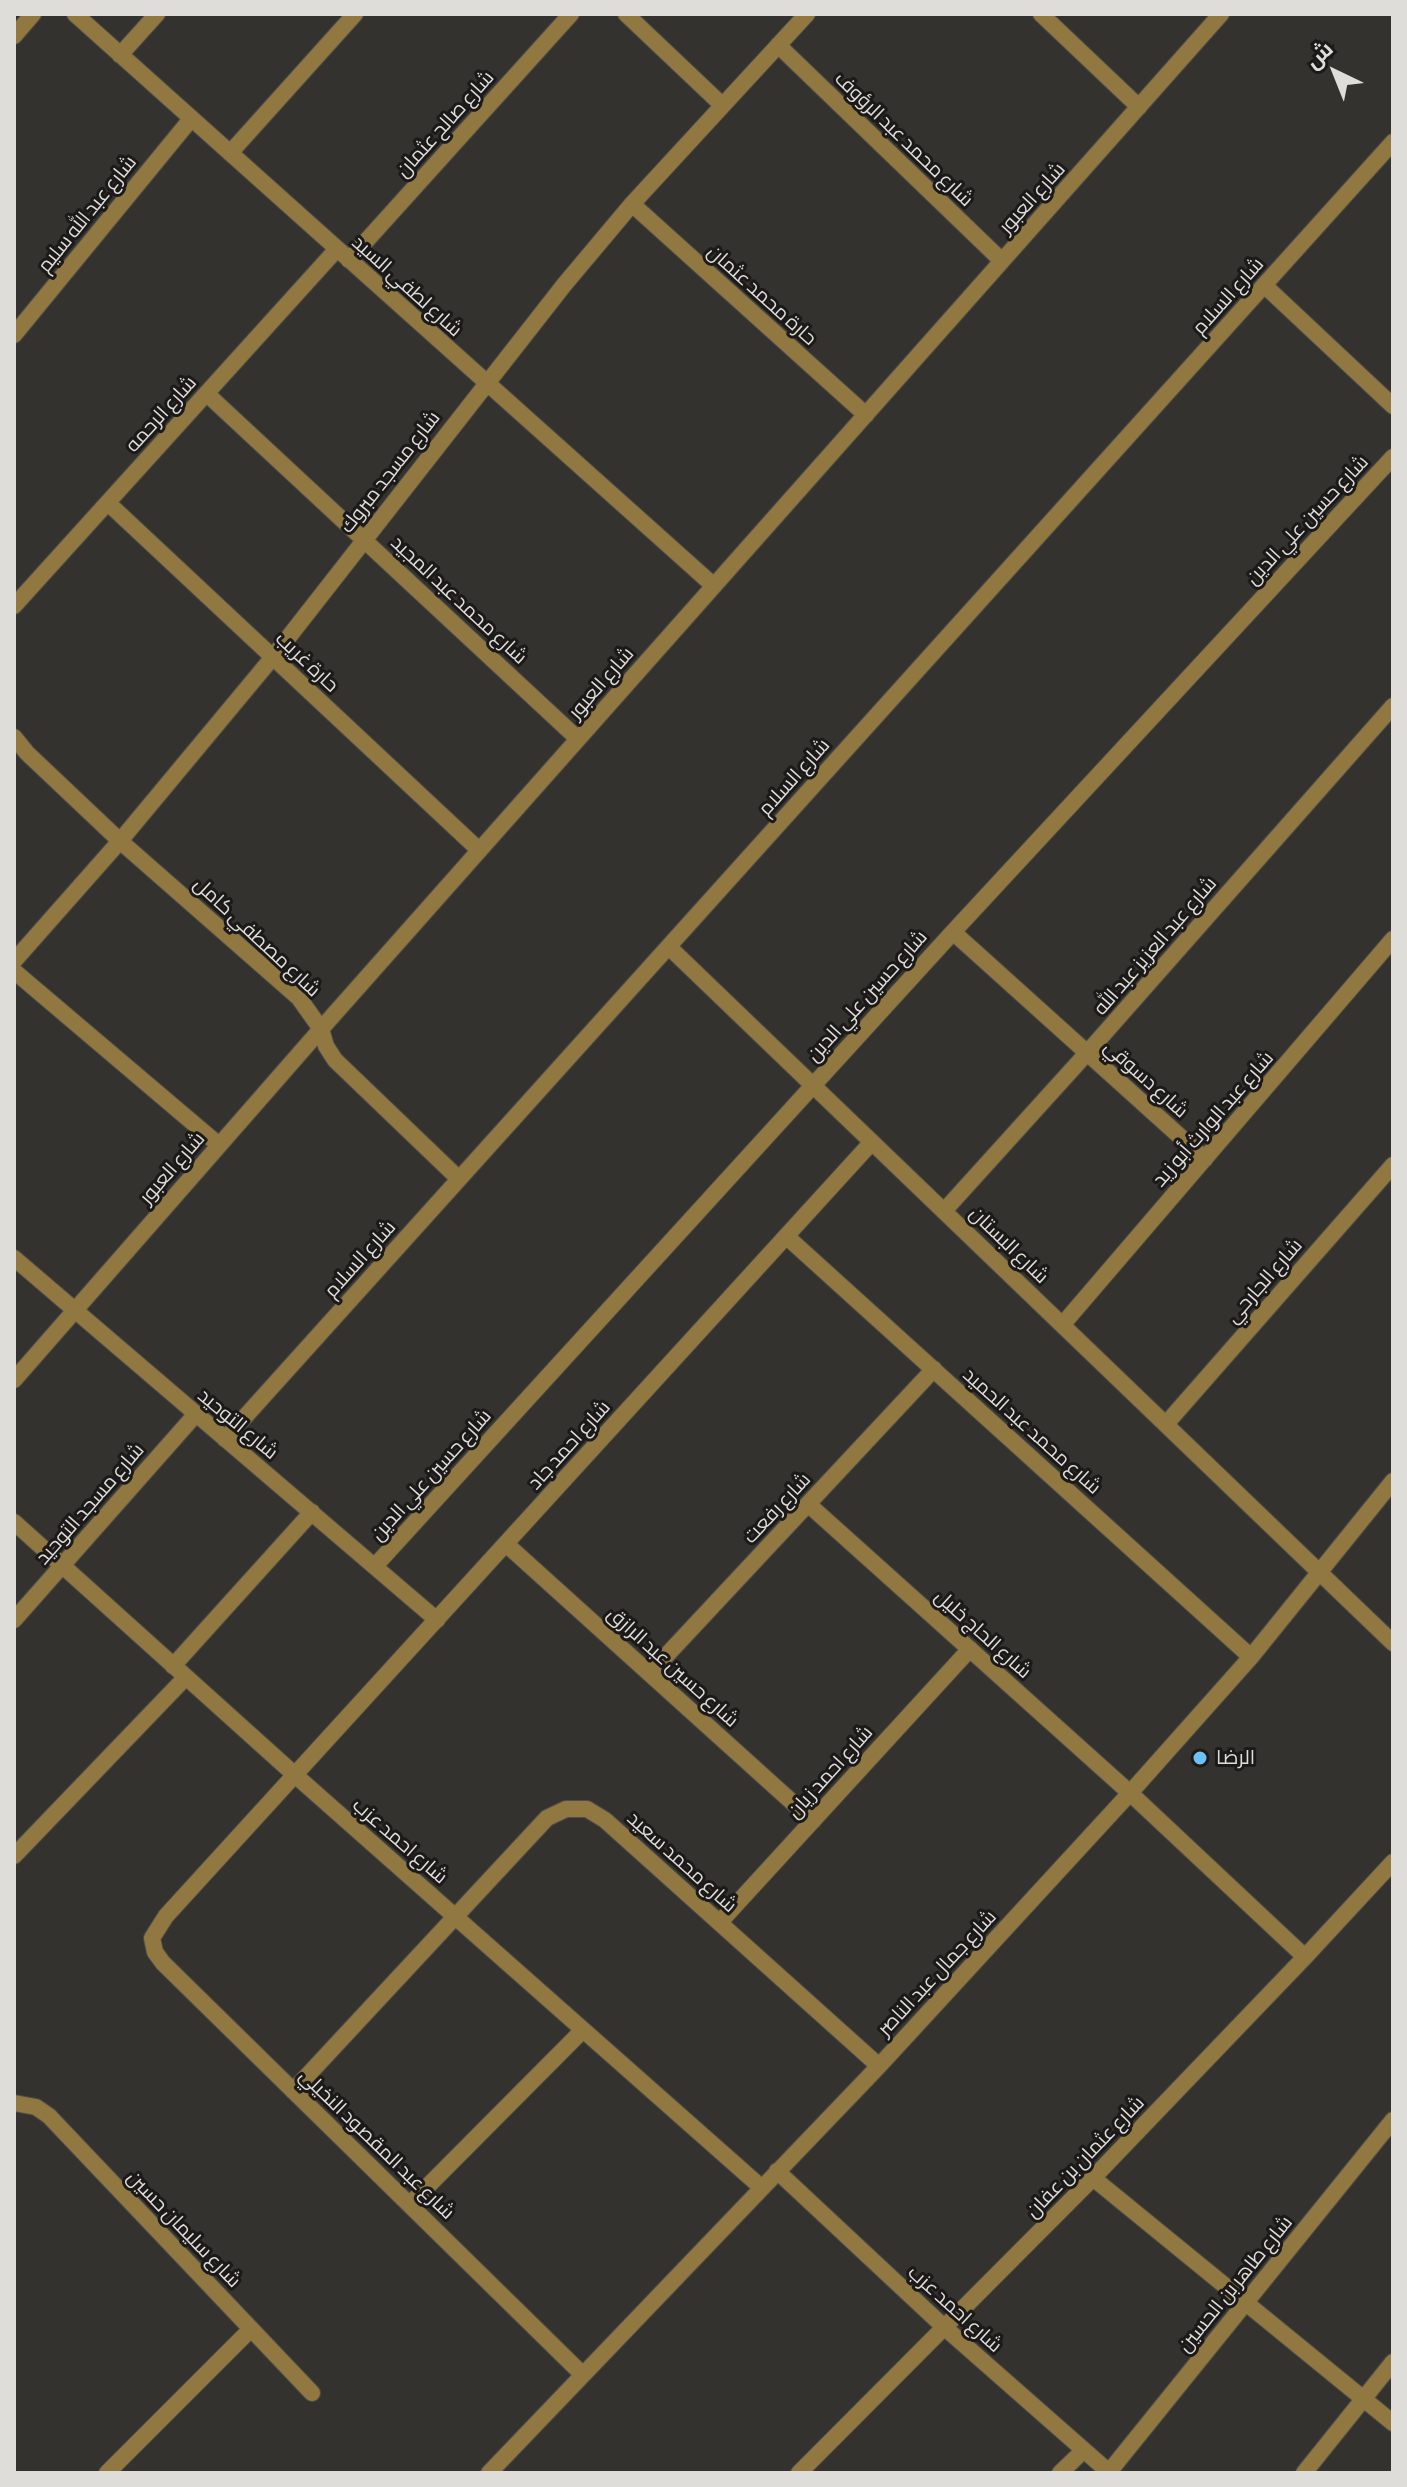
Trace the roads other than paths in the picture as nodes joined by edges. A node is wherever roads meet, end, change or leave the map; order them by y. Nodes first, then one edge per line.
1 (33, 14) edge
2 (75, 14) edge
3 (157, 14) edge
4 (355, 14) edge
5 (571, 14) edge
6 (626, 14) edge
7 (807, 14) edge
8 (1041, 14) edge
9 (1221, 14) edge
10 (14, 36) edge
11 (778, 45) junction
12 (120, 55) junction
13 (722, 105) junction
14 (1139, 107) junction
15 (191, 119) junction
16 (1393, 142) edge
17 (230, 153) junction
18 (632, 204) junction
19 (343, 255) junction
20 (1002, 261) junction
21 (1264, 285) junction
22 (14, 335) edge
23 (485, 382) junction
24 (207, 394) junction
25 (1393, 406) edge
26 (866, 415) junction
27 (1393, 457) edge
28 (108, 503) junction
29 (364, 538) junction
30 (714, 586) junction
31 (14, 606) edge
32 (273, 657) junction
33 (1393, 706) edge
34 (14, 737) edge
35 (578, 739) junction
36 (120, 841) junction
37 (479, 850) junction
38 (953, 932) junction
39 (1393, 939) edge
40 (669, 947) junction
41 (14, 961) edge
42 (14, 971) edge
43 (321, 1029) junction
44 (1087, 1053) junction
45 (813, 1085) junction
46 (872, 1142) junction
47 (219, 1145) junction
48 (1205, 1159) junction
49 (1393, 1165) edge
50 (459, 1179) junction
51 (944, 1211) junction
52 (786, 1236) junction
53 (14, 1258) edge
54 (74, 1310) junction
55 (1063, 1324) junction
56 (934, 1369) junction
57 (14, 1380) edge
58 (196, 1414) junction
59 (1166, 1424) junction
60 (225, 1439) junction
61 (1393, 1481) edge
62 (808, 1504) junction
63 (312, 1512) junction
64 (14, 1522) edge
65 (506, 1544) junction
66 (62, 1566) junction
67 (375, 1566) junction
68 (1321, 1573) junction
69 (14, 1620) edge
70 (437, 1620) junction
71 (1393, 1643) edge
72 (970, 1649) junction
73 (1251, 1657) junction
74 (173, 1666) junction
75 (650, 1673) junction
76 (186, 1677) junction
77 (295, 1775) junction
78 (1130, 1793) junction
79 (813, 1821) junction
80 (14, 1856) edge
81 (1393, 1862) edge
82 (455, 1917) junction
83 (720, 1922) junction
84 (152, 1938) joint
85 (1305, 1957) junction
86 (583, 2030) junction
87 (879, 2066) junction
88 (293, 2091) junction
89 (17, 2103) edge
90 (1393, 2120) edge
91 (777, 2171) junction
92 (1093, 2178) junction
93 (762, 2188) junction
94 (410, 2204) junction
95 (1246, 2302) junction
96 (944, 2327) junction
97 (251, 2329) junction
98 (1393, 2362) edge
99 (582, 2374) junction
100 (312, 2393) dead end
101 (1364, 2398) junction
102 (1393, 2423) edge
103 (1084, 2450) junction
104 (107, 2473) edge
105 (489, 2473) edge
106 (799, 2473) edge
107 (1060, 2473) edge
108 (1109, 2473) edge
109 (1304, 2473) edge

1 - 10 street
2 - 12 street, شارع لطفي السيد
3 - 12 street
4 - 17 street
5 - 19 street, شارع صالح عثمان
6 - 13 street
7 - 11 street, شارع مسجد مبروك
8 - 14 street
9 - 14 street, شارع العبور
11 - 13 street, شارع مسجد مبروك
11 - 20 street, شارع محمد عبد الرؤوف
12 - 15 street, شارع لطفي السيد
13 - 18 street, شارع مسجد مبروك
14 - 20 street, شارع العبور
15 - 17 street, شارع لطفي السيد
15 - 22 street, شارع عبد الله سليم
16 - 21 street, شارع السلام
17 - 19 street, شارع لطفي السيد
18 - 23 street, شارع مسجد مبروك
18 - 26 street, حارة محمد عثمان
19 - 23 street, شارع لطفي السيد
19 - 24 street, شارع الرحمه
20 - 26 street, شارع العبور
21 - 25 street
21 - 40 street, شارع السلام
23 - 29 street, شارع مسجد مبروك
23 - 30 street, شارع لطفي السيد
24 - 28 street, شارع الرحمه
24 - 29 street, شارع محمد عبد المجيد
26 - 30 street, شارع العبور
27 - 38 street, شارع حسين علي الدين
28 - 31 street, شارع الرحمه
28 - 32 street, حارة غريب
29 - 32 street, شارع مسجد مبروك
29 - 35 street, شارع محمد عبد المجيد
30 - 35 street, شارع العبور
32 - 36 street, شارع مسجد مبروك
32 - 37 street, حارة غريب
33 - 44 street, شارع عبد العزيز عبد الله
34 - 36 street, شارع مصطفي كامل
35 - 37 street, شارع العبور
36 - 41 street, شارع مسجد مبروك
36 - 43 street, شارع مصطفي كامل
37 - 43 street, شارع العبور
38 - 44 street, شارع دسوقي
38 - 45 street, شارع حسين علي الدين
39 - 48 street, شارع عبد الوارث أبو زيد
40 - 45 street, شارع البستان
40 - 50 street, شارع السلام
42 - 47 street
43 - 47 street, شارع العبور
43 - 50 street, شارع مصطفي كامل
44 - 48 street, شارع دسوقي
44 - 51 street, شارع عبد العزيز عبد الله
45 - 46 street, شارع البستان
45 - 67 street, شارع حسين علي الدين
46 - 51 street, شارع البستان
46 - 52 street, شارع احمد جاد
47 - 54 street, شارع العبور
48 - 55 street, شارع عبد الوارث أبو زيد
49 - 59 street, شارع الجارحي
50 - 60 street, شارع السلام
51 - 55 street, شارع البستان
52 - 56 street, شارع محمد عبد الحميد
52 - 65 street, شارع احمد جاد
53 - 54 street, شارع التوحيد
54 - 57 street, شارع العبور
54 - 58 street, شارع التوحيد
55 - 59 street, شارع البستان
56 - 62 street, شارع رفعت
56 - 73 street, شارع محمد عبد الحميد
58 - 60 street, شارع التوحيد
58 - 66 street, شارع مسجد التوحيد
59 - 68 street, شارع البستان
60 - 63 street, شارع التوحيد
61 - 68 street, شارع جمال عبد الناصر
62 - 72 street, شارع الحاج خليل
62 - 75 street, شارع رفعت
63 - 67 street, شارع التوحيد
63 - 74 street
64 - 66 street, شارع احمد عزب
65 - 70 street, شارع احمد جاد
65 - 75 street, شارع حسين عبد الرازق
66 - 69 street, شارع مسجد التوحيد
66 - 74 street, شارع احمد عزب
67 - 70 street, شارع التوحيد
68 - 71 street, شارع البستان
68 - 73 street, شارع جمال عبد الناصر
70 - 77 street, شارع احمد جاد
72 - 78 street, شارع الحاج خليل
72 - 79 street, شارع احمد زيان
73 - 78 street, شارع جمال عبد الناصر
74 - 76 street, شارع احمد عزب
75 - 79 street, شارع حسين عبد الرازق
76 - 77 street, شارع احمد عزب
76 - 80 street
77 - 82 street, شارع احمد عزب
77 - 84 street, شارع احمد جاد
78 - 85 street, شارع الحاج خليل
78 - 87 street, شارع جمال عبد الناصر
79 - 83 street, شارع احمد زيان
81 - 85 street, شارع عثمان بن عفان
82 - 83 street, شارع محمد سعيد
82 - 86 street, شارع احمد عزب
82 - 88 street
83 - 87 street, شارع محمد سعيد
84 - 88 street, شارع عبد المقصود النخيلي
85 - 92 street, شارع عثمان بن عفان
86 - 93 street, شارع احمد عزب
86 - 94 street
87 - 91 street, شارع جمال عبد الناصر
88 - 94 street, شارع عبد المقصود النخيلي
89 - 97 street, شارع سليمان حسين
90 - 95 street, شارع طاهر بن الحسين
91 - 93 street, شارع جمال عبد الناصر
91 - 96 street, شارع احمد عزب
92 - 95 street
92 - 96 street, شارع عثمان بن عفان
93 - 99 street, شارع جمال عبد الناصر
94 - 99 street, شارع عبد المقصود النخيلي
95 - 101 street
95 - 108 street, شارع طاهر بن الحسين
96 - 103 street, شارع احمد عزب
96 - 106 street, شارع عثمان بن عفان
97 - 100 street, شارع سليمان حسين
97 - 104 street
98 - 101 street
99 - 105 street, شارع جمال عبد الناصر
101 - 102 street
101 - 109 street
103 - 107 street
103 - 108 street, شارع احمد عزب

